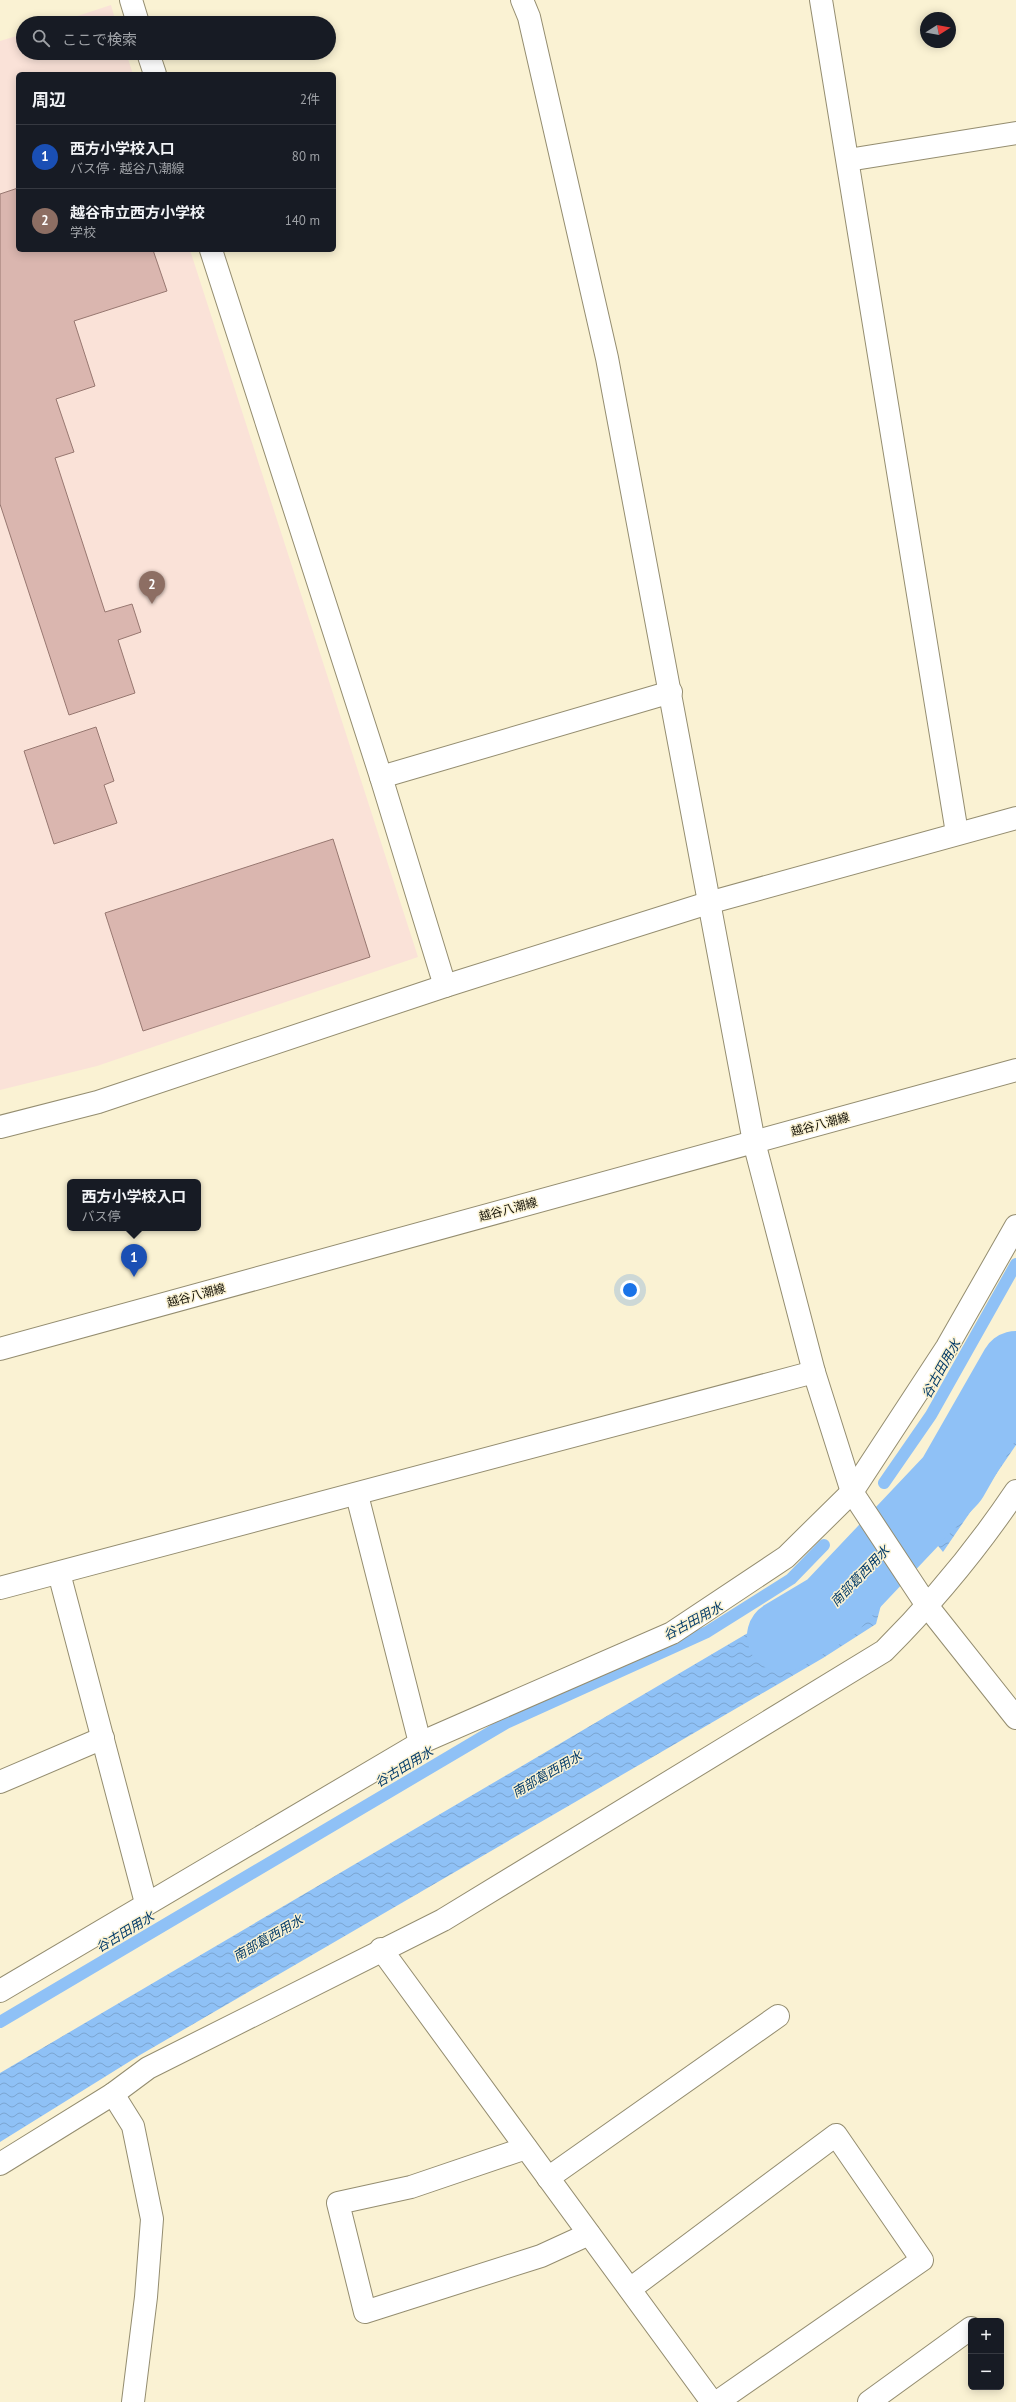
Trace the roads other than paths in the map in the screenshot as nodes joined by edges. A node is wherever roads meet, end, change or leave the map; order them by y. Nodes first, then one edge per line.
1 (131, 0) edge
2 (522, 0) edge
3 (821, 0) edge
4 (136, 16) edge
5 (150, 60) edge
6 (154, 72) edge
7 (1016, 133) edge
8 (848, 160) junction
9 (212, 252) edge
10 (671, 692) junction
11 (381, 777) junction
12 (1016, 818) edge
13 (957, 833) junction
14 (708, 903) junction
15 (445, 986) junction
16 (1016, 1070) edge
17 (0, 1127) edge
18 (754, 1142) junction
19 (1016, 1226) edge
20 (0, 1349) edge
21 (814, 1372) junction
22 (1016, 1491) edge
23 (852, 1492) junction
24 (358, 1495) junction
25 (59, 1573) junction
26 (0, 1588) edge
27 (928, 1607) junction
28 (1016, 1718) edge
29 (103, 1738) junction
30 (420, 1743) junction
31 (0, 1782) edge
32 (146, 1903) junction
33 (381, 1949) junction
34 (0, 1991) edge
35 (778, 2016) dead end
36 (113, 2094) junction
37 (526, 2148) junction
38 (0, 2164) edge
39 (548, 2178) junction
40 (590, 2234) junction
41 (630, 2289) junction
42 (968, 2330) edge
43 (133, 2402) edge
44 (712, 2402) edge
45 (717, 2402) edge
46 (869, 2402) edge

1 - 4 street
2 - 10 street
3 - 8 street
5 - 6 street
7 - 8 street
8 - 13 street
9 - 11 street
10 - 11 street
10 - 14 street
11 - 15 street
12 - 13 street
13 - 14 street
14 - 15 street
14 - 18 street
15 - 17 street
16 - 18 street, 越谷八潮線
18 - 20 street, 越谷八潮線
18 - 21 street
19 - 23 street
21 - 23 street
21 - 24 street
22 - 27 street
23 - 27 street
23 - 30 street
24 - 25 street
24 - 30 street
25 - 26 street
25 - 29 street
27 - 28 street
27 - 33 street
29 - 31 street
29 - 32 street
30 - 32 street
32 - 34 street
33 - 36 street
33 - 37 street
35 - 39 street
36 - 38 street
36 - 43 street
37 - 39 street
37 - 40 street
39 - 40 street
40 - 41 street
41 - 44 street
41 - 45 street
42 - 46 street

